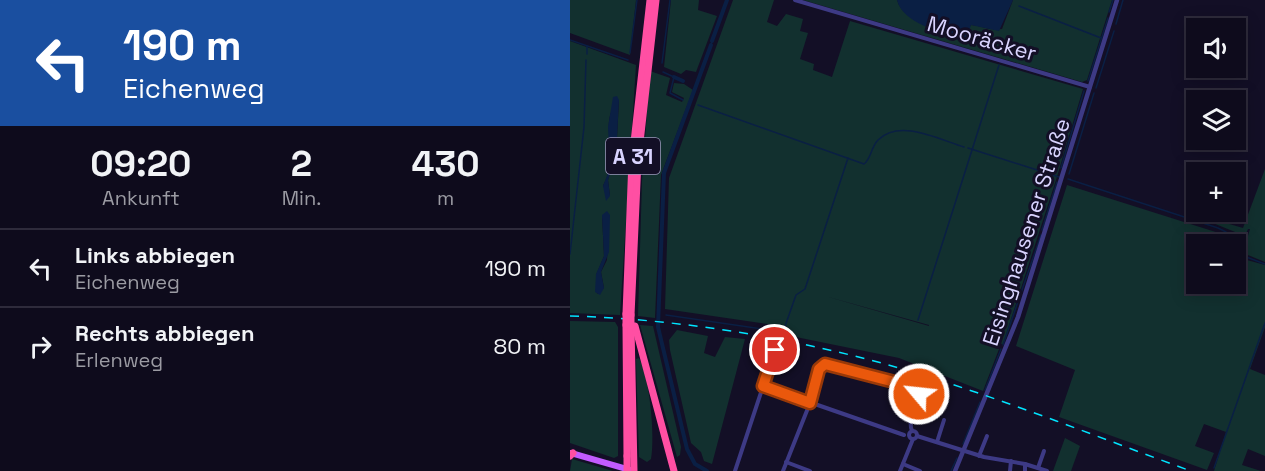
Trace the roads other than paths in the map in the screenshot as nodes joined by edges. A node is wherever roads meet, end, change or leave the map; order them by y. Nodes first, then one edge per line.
1 (650, 0) edge
2 (656, 0) edge
3 (795, 0) edge
4 (1117, 0) edge
5 (1090, 87) junction
6 (630, 321) junction
7 (775, 350) dead end
8 (763, 386) junction
9 (810, 403) junction
10 (945, 420) dead end
11 (904, 435) dead end
12 (987, 436) dead end
13 (915, 437) junction
14 (937, 442) junction
15 (963, 451) junction
16 (1044, 451) dead end
17 (571, 454) edge
18 (979, 456) junction
19 (1011, 461) junction
20 (786, 462) junction
21 (903, 464) junction
22 (1025, 464) junction
23 (1038, 468) junction
24 (674, 470) edge
25 (631, 471) edge
26 (735, 471) edge
27 (783, 471) edge
28 (810, 471) edge
29 (900, 471) edge
30 (920, 471) edge
31 (955, 471) edge
32 (1010, 471) edge
33 (1025, 471) edge
34 (1047, 471) edge

1 - 6 highway, A 31
2 - 6 highway, A 31
3 - 5 street, Mooräcker
4 - 5 street, Eisinghausener Straße
5 - 15 street, Eisinghausener Straße
6 - 24 highway
6 - 25 highway, A 31, bridge
7 - 8 street
8 - 9 street
8 - 26 street
9 - 11 street
9 - 13 street
9 - 20 street
10 - 14 street
12 - 18 street
13 - 14 street
13 - 21 street
14 - 15 street
15 - 18 street
15 - 31 street, Eisinghausener Straße
16 - 23 street
17 - 25 main road
18 - 19 street
19 - 22 street
19 - 32 street
20 - 27 street
20 - 28 street
21 - 29 street
21 - 30 street
22 - 23 street
22 - 33 street
23 - 34 street

